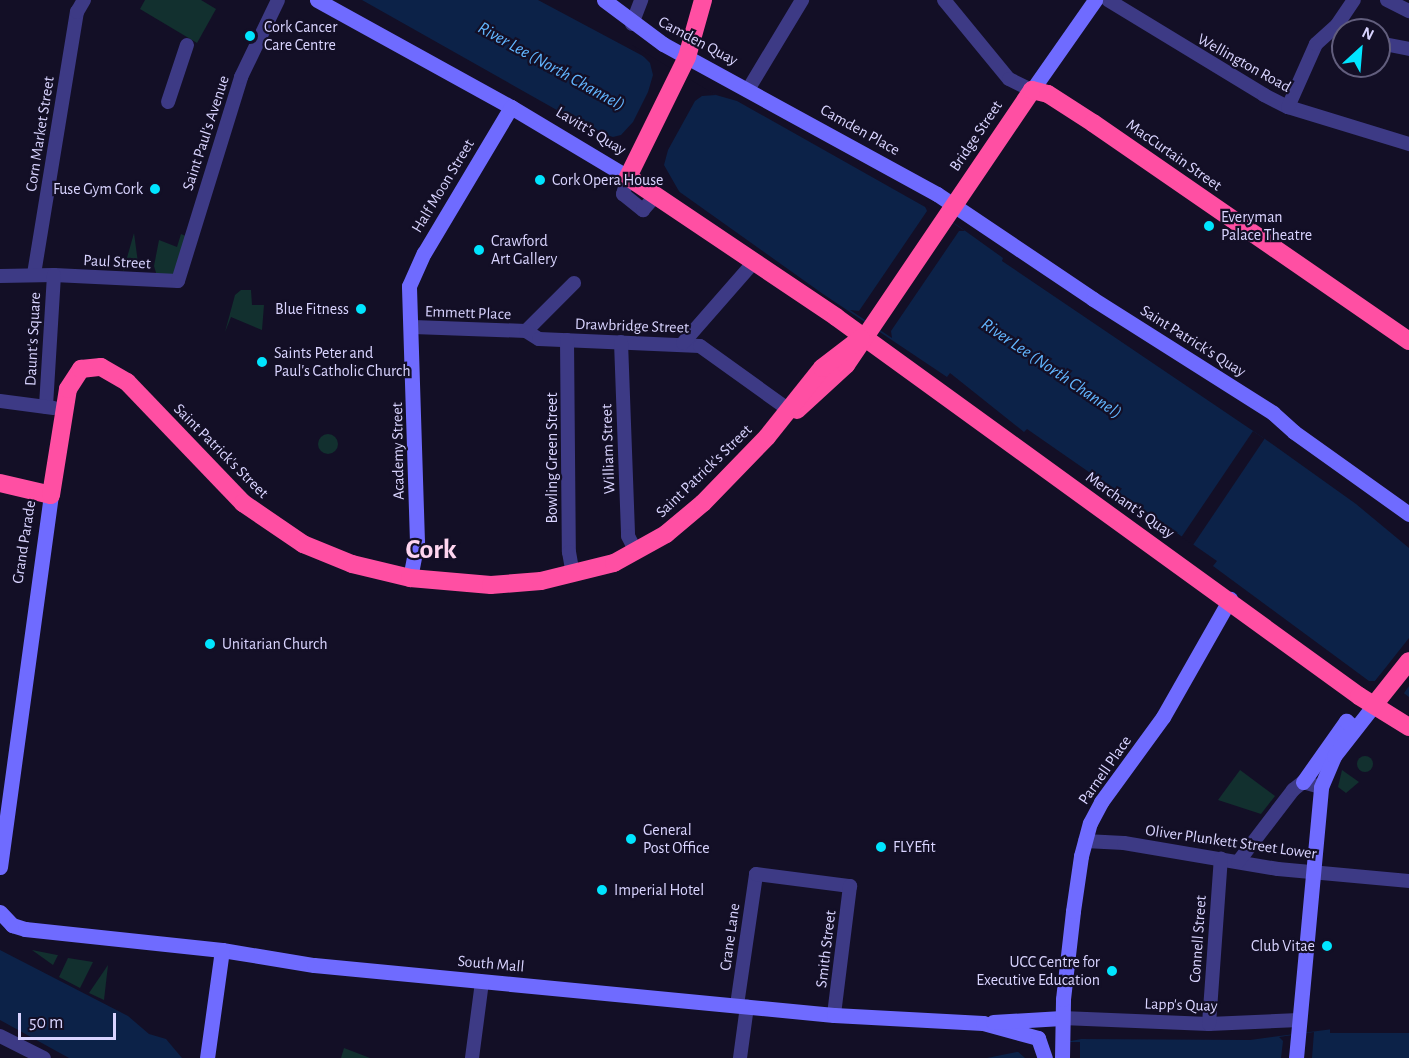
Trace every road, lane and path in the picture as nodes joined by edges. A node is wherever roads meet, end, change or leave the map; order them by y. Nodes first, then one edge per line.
1 (84, 0) edge
2 (278, 0) edge
3 (317, 0) edge
4 (604, 0) edge
5 (641, 0) edge
6 (703, 0) edge
7 (802, 0) edge
8 (944, 0) edge
9 (1095, 0) edge
10 (1108, 0) edge
11 (1354, 0) edge
12 (1387, 0) edge
13 (1409, 11) edge
14 (1344, 18) edge
15 (632, 24) junction
16 (1331, 36) edge
17 (187, 45) dead end
18 (1391, 45) edge
19 (1409, 49) edge
20 (687, 57) junction
21 (749, 88) junction
22 (1032, 90) junction
23 (168, 102) dead end
24 (511, 107) junction
25 (1288, 107) junction
26 (1409, 144) edge
27 (632, 169) junction
28 (948, 211) junction
29 (754, 262) junction
30 (34, 274) junction
31 (54, 275) junction
32 (0, 276) edge
33 (178, 281) joint
34 (574, 283) dead end
35 (410, 286) joint
36 (869, 326) junction
37 (414, 327) junction
38 (526, 331) junction
39 (567, 340) junction
40 (1409, 341) edge
41 (621, 342) junction
42 (683, 343) junction
43 (81, 369) joint
44 (0, 401) edge
45 (46, 407) junction
46 (64, 409) junction
47 (787, 414) junction
48 (0, 483) edge
49 (51, 495) junction
50 (1409, 514) edge
51 (636, 552) junction
52 (573, 574) junction
53 (410, 578) junction
54 (1230, 599) junction
55 (1409, 661) edge
56 (1374, 705) junction
57 (1350, 724) junction
58 (1409, 727) edge
59 (1303, 782) junction
60 (1321, 787) junction
61 (1084, 841) junction
62 (1221, 858) junction
63 (1238, 862) junction
64 (0, 867) edge
65 (1315, 872) junction
66 (1409, 881) edge
67 (850, 886) joint
68 (1, 914) edge
69 (222, 950) junction
70 (205, 951) junction
71 (245, 956) junction
72 (218, 978) junction
73 (482, 982) junction
74 (742, 1005) junction
75 (834, 1015) junction
76 (1062, 1018) junction
77 (982, 1023) junction
78 (1209, 1024) junction
79 (1298, 1027) junction
80 (0, 1036) edge
81 (1044, 1051) edge
82 (44, 1058) edge
83 (207, 1058) edge
84 (472, 1058) edge
85 (740, 1058) edge
86 (1062, 1058) edge
87 (1296, 1058) edge

1 - 30 street, Corn Market Street
2 - 33 street, Saint Paul's Avenue
3 - 24 main road, Lavitt's Quay
4 - 15 main road, Camden Quay
5 - 15 street
6 - 20 highway
7 - 21 street
8 - 22 street
9 - 22 main road
10 - 25 street, Wellington Road
11 - 14 street
12 - 13 street
15 - 20 main road, Camden Quay
16 - 25 street
17 - 23 street
18 - 19 street
20 - 21 main road, Camden Quay
20 - 27 highway
21 - 28 main road, Camden Place
22 - 28 highway, Bridge Street
22 - 40 highway, MacCurtain Street
24 - 27 main road, Lavitt's Quay
24 - 35 main road, Half Moon Street
25 - 26 street, Wellington Road
27 - 29 highway, Lavitt's Quay
28 - 36 highway, Bridge Street
28 - 50 main road, Saint Patrick's Quay
29 - 36 highway, Lavitt's Quay
29 - 42 street
30 - 31 street, Daunt's Square
30 - 32 street, Daunt's Square
31 - 33 street, Paul Street
31 - 45 street, Daunt's Square
34 - 38 street, Emmett Place
35 - 37 main road, Academy Street
36 - 47 highway, Saint Patrick's Street
36 - 54 highway, Merchant's Quay
37 - 38 street, Emmett Place
37 - 53 main road, Academy Street
38 - 39 street, Drawbridge Street
39 - 41 street, Drawbridge Street
39 - 52 street, Bowling Green Street
41 - 42 street, Drawbridge Street
41 - 51 street, William Street
42 - 47 street, Drawbridge Street
43 - 46 highway, Grand Parade
43 - 53 highway, Saint Patrick's Street
44 - 45 street
45 - 46 street, Daunt's Square
46 - 49 highway, Grand Parade
47 - 51 highway, Saint Patrick's Street
48 - 49 highway
49 - 64 main road, Grand Parade
51 - 52 highway, Saint Patrick's Street
52 - 53 highway, Saint Patrick's Street
54 - 56 highway, Merchant's Quay
54 - 61 main road, Parnell Place
55 - 56 highway
56 - 57 main road
56 - 58 highway, Merchant's Quay
57 - 59 main road
57 - 60 main road
59 - 60 street
59 - 63 street
60 - 65 main road
61 - 62 street, Oliver Plunkett Street Lower
61 - 76 main road, Parnell Place
62 - 63 street, Oliver Plunkett Street Lower
62 - 78 street, Connell Street
63 - 65 street, Oliver Plunkett Street Lower
65 - 66 street, Oliver Plunkett Street Lower
65 - 79 main road
67 - 74 street, Crane Lane
67 - 75 street, Smith Street
68 - 70 main road, South Mall
69 - 70 main road, South Mall
69 - 71 main road, South Mall
69 - 72 main road
70 - 72 main road
71 - 72 main road
71 - 73 main road, South Mall
72 - 83 main road
73 - 74 main road, South Mall
73 - 84 street
74 - 75 main road, South Mall
74 - 85 street, Crane Lane
75 - 77 main road, South Mall
76 - 77 main road, South Mall
76 - 78 street, Lapp's Quay
76 - 86 main road, Parnell Place
77 - 81 main road, South Mall
78 - 79 street, Lapp's Quay
79 - 87 main road
80 - 82 street

